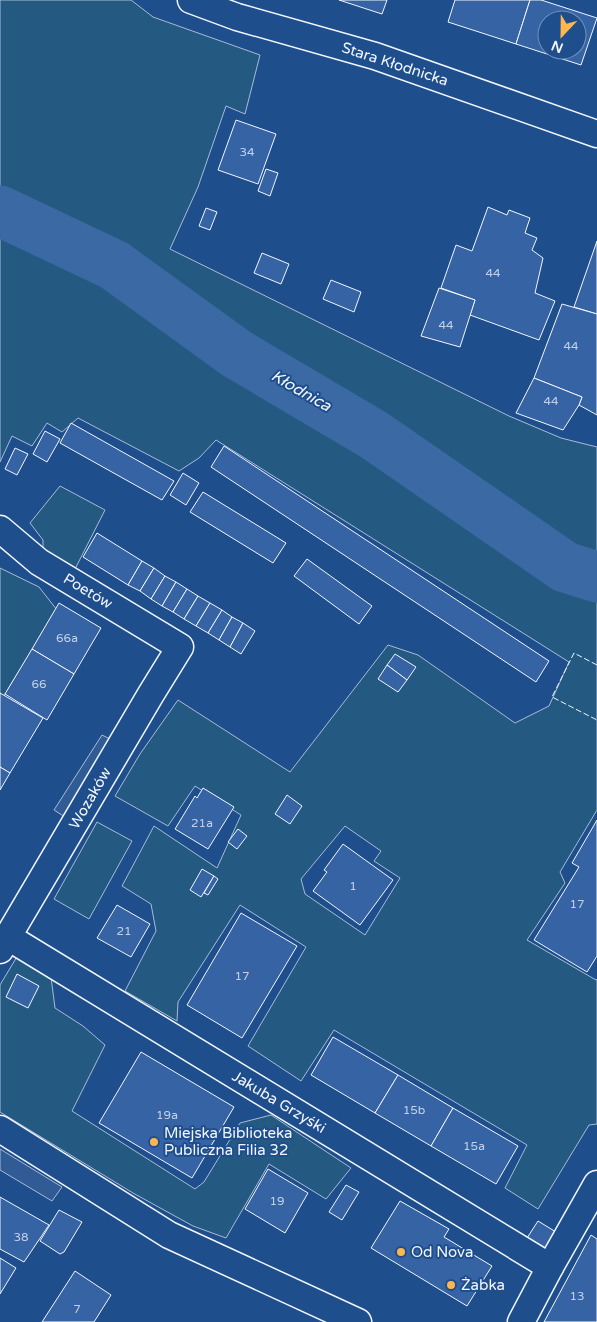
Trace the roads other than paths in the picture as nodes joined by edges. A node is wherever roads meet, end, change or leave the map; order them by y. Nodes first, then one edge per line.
1 (191, 0) edge
2 (597, 134) edge
3 (0, 529) edge
4 (180, 647) joint
5 (4, 943) edge
6 (0, 1129) edge
7 (597, 1184) edge
8 (550, 1267) junction
9 (358, 1322) edge
10 (521, 1322) edge

1 - 2 street, Stara Kłodnicka
3 - 4 street, Poetów
4 - 5 street, Wozaków
5 - 8 street, Jakuba Grzyśki
6 - 9 street
7 - 8 street
8 - 10 street

